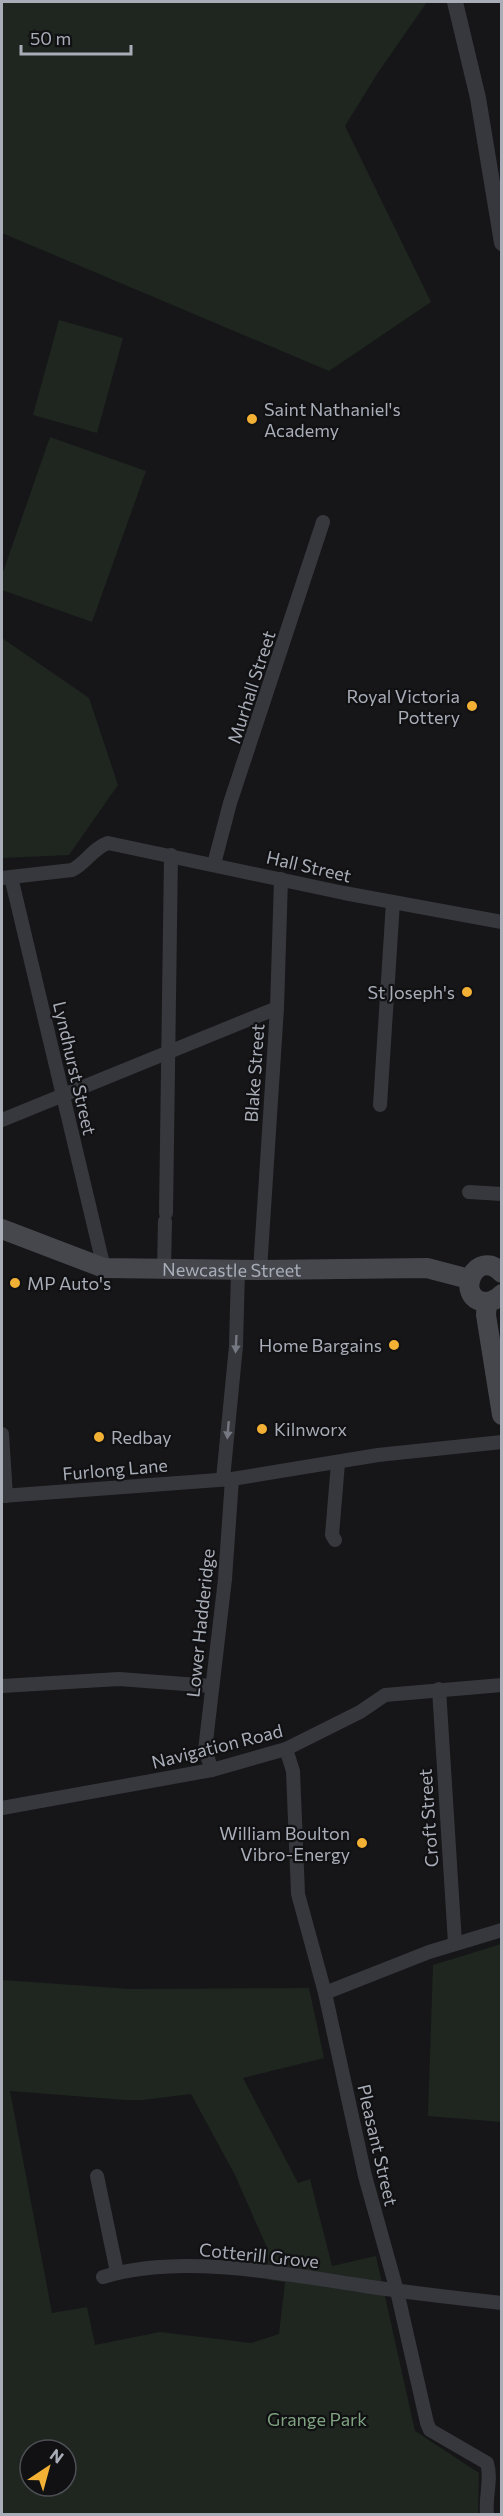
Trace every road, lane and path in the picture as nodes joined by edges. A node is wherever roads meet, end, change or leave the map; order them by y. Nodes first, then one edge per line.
1 (455, 2) edge
2 (501, 243) edge
3 (324, 522) dead end
4 (171, 855) junction
5 (214, 864) junction
6 (6, 877) edge
7 (282, 879) junction
8 (393, 902) junction
9 (501, 922) edge
10 (277, 1008) junction
11 (170, 1052) junction
12 (64, 1096) junction
13 (380, 1105) dead end
14 (2, 1120) edge
15 (469, 1192) dead end
16 (501, 1194) edge
17 (2, 1229) edge
18 (104, 1268) junction
19 (164, 1269) junction
20 (238, 1270) junction
21 (260, 1270) junction
22 (501, 1273) edge
23 (469, 1279) junction
24 (494, 1298) edge
25 (501, 1415) edge
26 (2, 1434) edge
27 (501, 1442) edge
28 (338, 1463) junction
29 (227, 1479) junction
30 (4, 1496) edge
31 (335, 1540) dead end
32 (501, 1685) edge
33 (2, 1686) edge
34 (211, 1686) junction
35 (439, 1689) junction
36 (286, 1749) junction
37 (212, 1770) junction
38 (2, 1808) edge
39 (501, 1930) edge
40 (455, 1943) junction
41 (325, 1993) junction
42 (97, 2176) dead end
43 (117, 2272) junction
44 (103, 2277) dead end
45 (397, 2291) junction
46 (501, 2303) edge
47 (487, 2514) edge

1 - 2 street
3 - 5 street, Murhall Street
4 - 5 street, Hall Street
4 - 6 street, Hall Street
4 - 11 street
5 - 7 street, Hall Street
6 - 12 street, Lyndhurst Street
7 - 8 street, Hall Street
7 - 10 street, Blake Street
8 - 9 street, Hall Street
8 - 13 street
10 - 11 street
10 - 21 street, Blake Street
11 - 12 street
11 - 19 street
12 - 14 street
12 - 18 street, Lyndhurst Street
15 - 16 street
17 - 18 main road, Newcastle Street
18 - 19 main road, Newcastle Street
19 - 20 main road, Newcastle Street
20 - 21 main road, Newcastle Street
20 -> 29 street, Lower Hadderidge
21 - 23 main road, Newcastle Street
22 - 23 main road
23 - 24 main road
24 - 25 main road
26 - 30 street
27 - 28 street, Furlong Lane
28 - 29 street, Furlong Lane
28 - 31 street
29 - 30 street, Furlong Lane
29 - 34 street, Lower Hadderidge
32 - 35 street, Navigation Road
33 - 34 street
34 - 37 street, Lower Hadderidge
35 - 36 street, Navigation Road
35 - 40 street, Croft Street
36 - 37 street, Navigation Road
36 - 41 street, Pleasant Street
37 - 38 street, Navigation Road
39 - 40 street
40 - 41 street
41 - 45 street, Pleasant Street
42 - 43 street
43 - 44 street, Cotterill Grove
43 - 45 street, Cotterill Grove
45 - 46 street, Cotterill Grove
45 - 47 street, Pleasant Street

